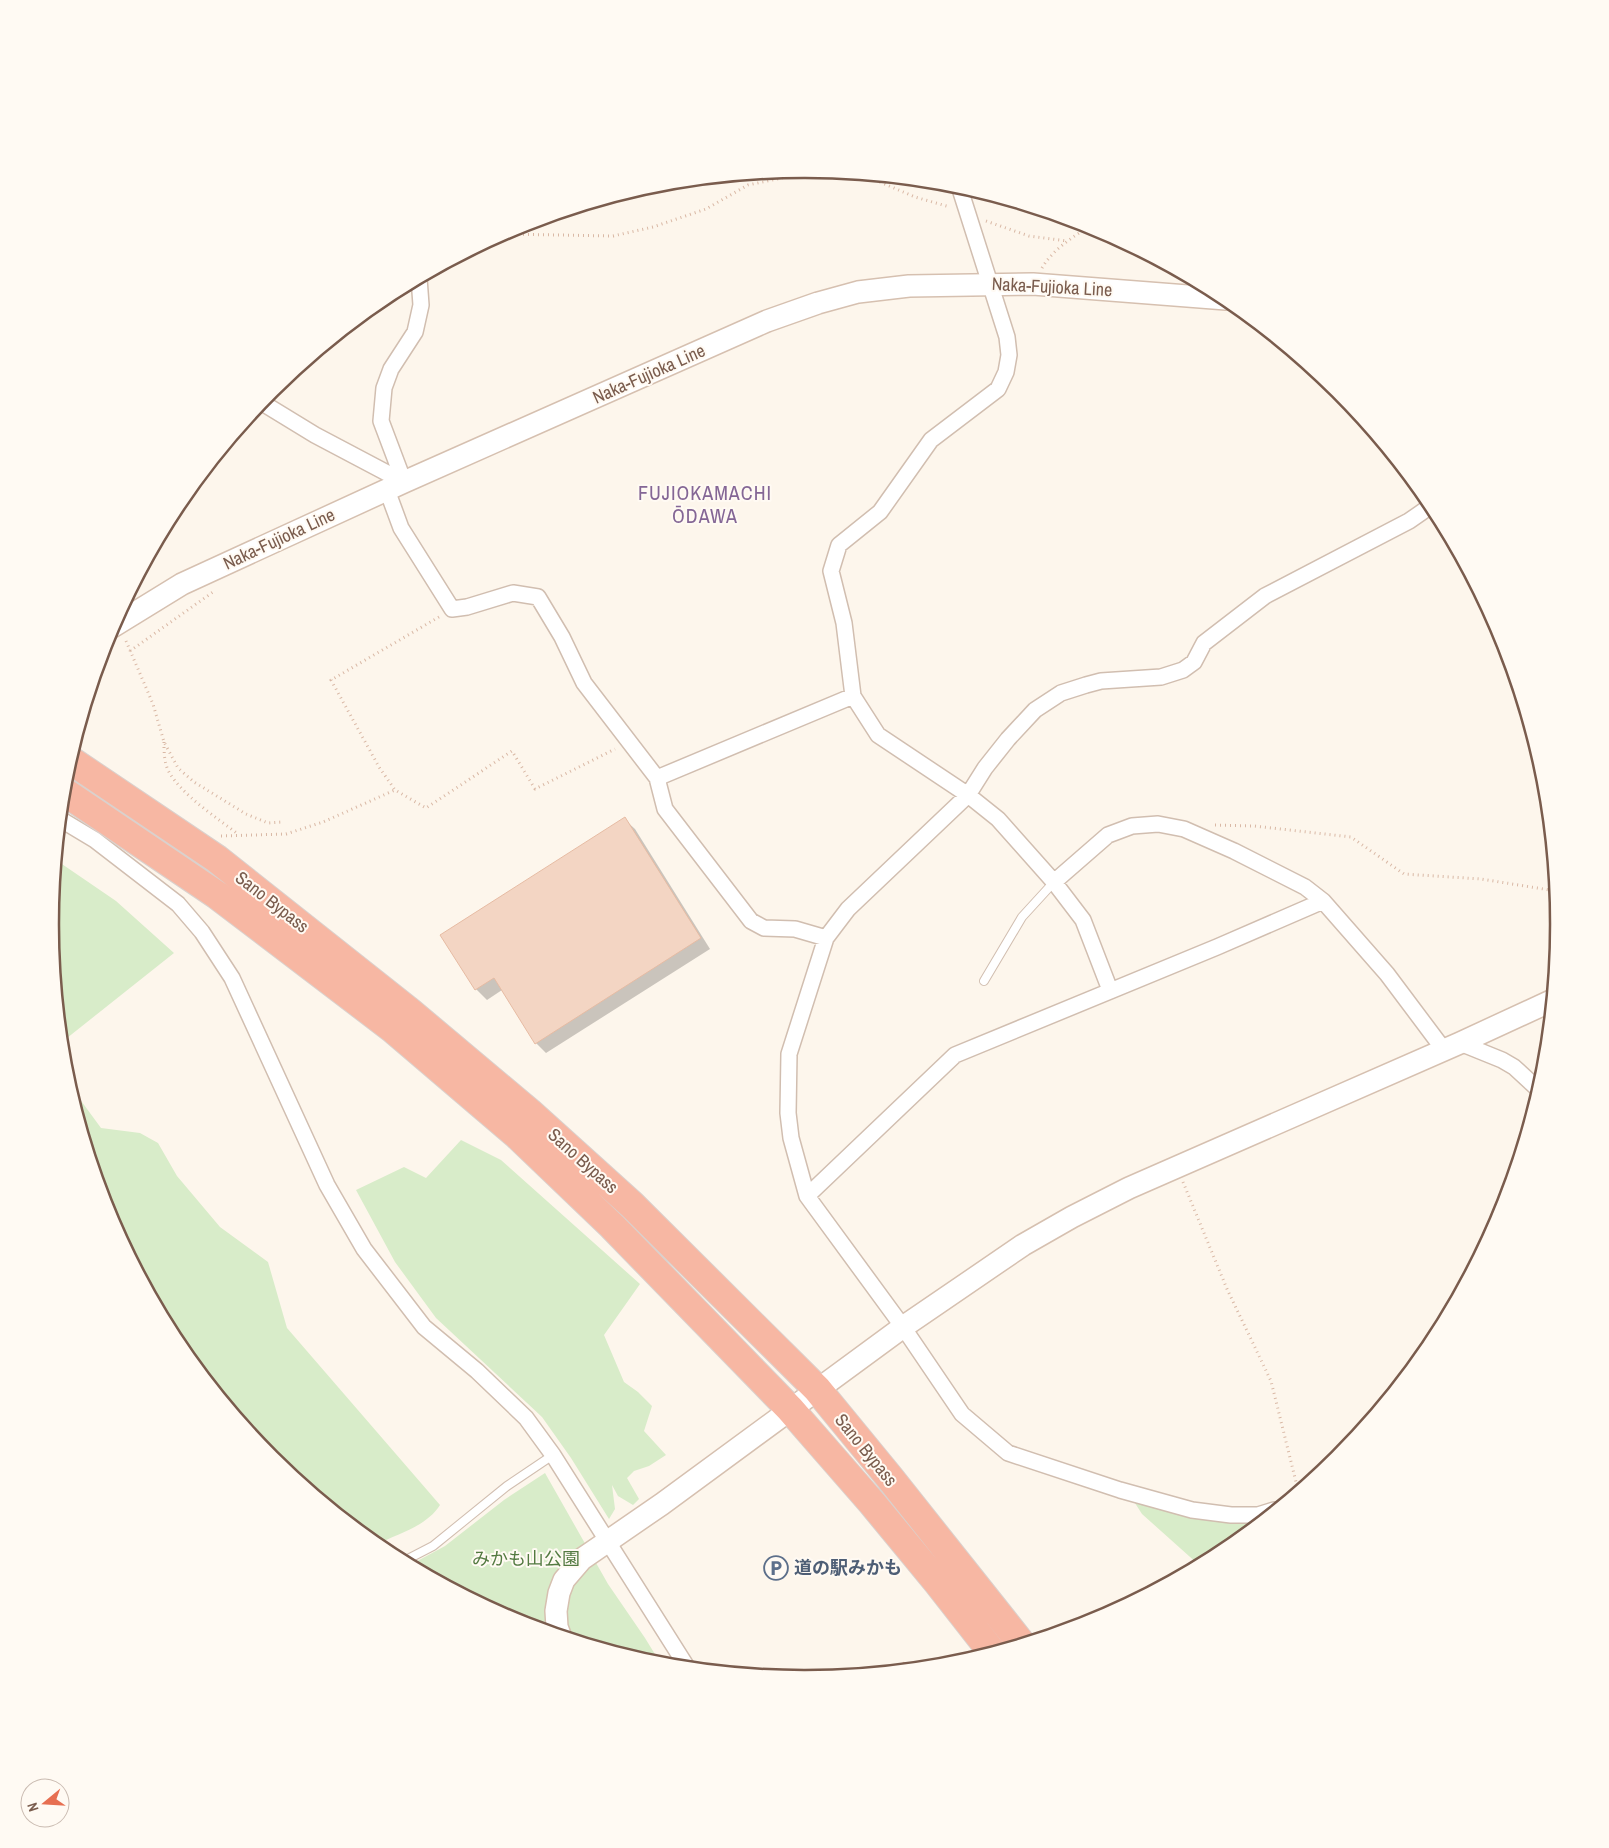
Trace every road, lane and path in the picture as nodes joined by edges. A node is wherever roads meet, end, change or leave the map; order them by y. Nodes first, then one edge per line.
1 (776, 179) edge
2 (962, 196) edge
3 (1081, 232) edge
4 (521, 234) edge
5 (990, 283) junction
6 (1033, 284) junction
7 (420, 286) edge
8 (1207, 297) edge
9 (268, 406) edge
10 (396, 486) junction
11 (1425, 510) edge
12 (452, 610) junction
13 (119, 634) edge
14 (853, 696) junction
15 (164, 742) junction
16 (629, 742) junction
17 (76, 764) edge
18 (657, 778) junction
19 (395, 790) junction
20 (968, 795) junction
21 (70, 796) edge
22 (66, 822) edge
23 (282, 822) dead end
24 (1184, 829) junction
25 (238, 835) junction
26 (199, 847) junction
27 (1054, 882) junction
28 (1549, 890) edge
29 (1323, 900) junction
30 (826, 938) junction
31 (984, 981) dead end
32 (1110, 990) junction
33 (1546, 1003) edge
34 (1452, 1047) junction
35 (1533, 1084) edge
36 (1177, 1168) junction
37 (807, 1196) junction
38 (903, 1326) junction
39 (816, 1389) junction
40 (790, 1409) junction
41 (553, 1455) junction
42 (1297, 1484) edge
43 (1260, 1514) edge
44 (607, 1542) junction
45 (411, 1557) edge
46 (557, 1627) edge
47 (1017, 1638) edge
48 (988, 1646) edge
49 (681, 1659) edge

1 - 4 path
2 - 5 street
3 - 6 path
5 - 6 street, Naka-Fujioka Line
5 - 10 street, Naka-Fujioka Line
5 - 14 street
6 - 8 street, Naka-Fujioka Line
7 - 10 street
9 - 10 street
10 - 12 street
10 - 13 street, Naka-Fujioka Line
11 - 20 street
12 - 16 street
12 - 19 path
13 - 15 path
14 - 18 street
14 - 20 street
15 - 23 path
15 - 25 path
16 - 18 street
16 - 19 path
17 - 26 highway, Sano Bypass
18 - 30 street
19 - 25 path
20 - 27 street
20 - 30 street
21 - 40 highway, Sano Bypass
22 - 41 street
24 - 27 street
24 - 28 path
24 - 29 street
25 - 26 path
26 - 39 highway, Sano Bypass
27 - 31 lane
27 - 32 street
29 - 32 street
29 - 34 street
30 - 37 street
32 - 37 street
33 - 34 street
34 - 35 street
34 - 36 street
36 - 38 street
36 - 42 path
37 - 38 street
38 - 39 street
38 - 43 street
39 - 40 street
39 - 47 highway, Sano Bypass
40 - 44 street
40 - 48 highway, Sano Bypass
41 - 44 street
41 - 45 lane
44 - 46 street
44 - 49 street

